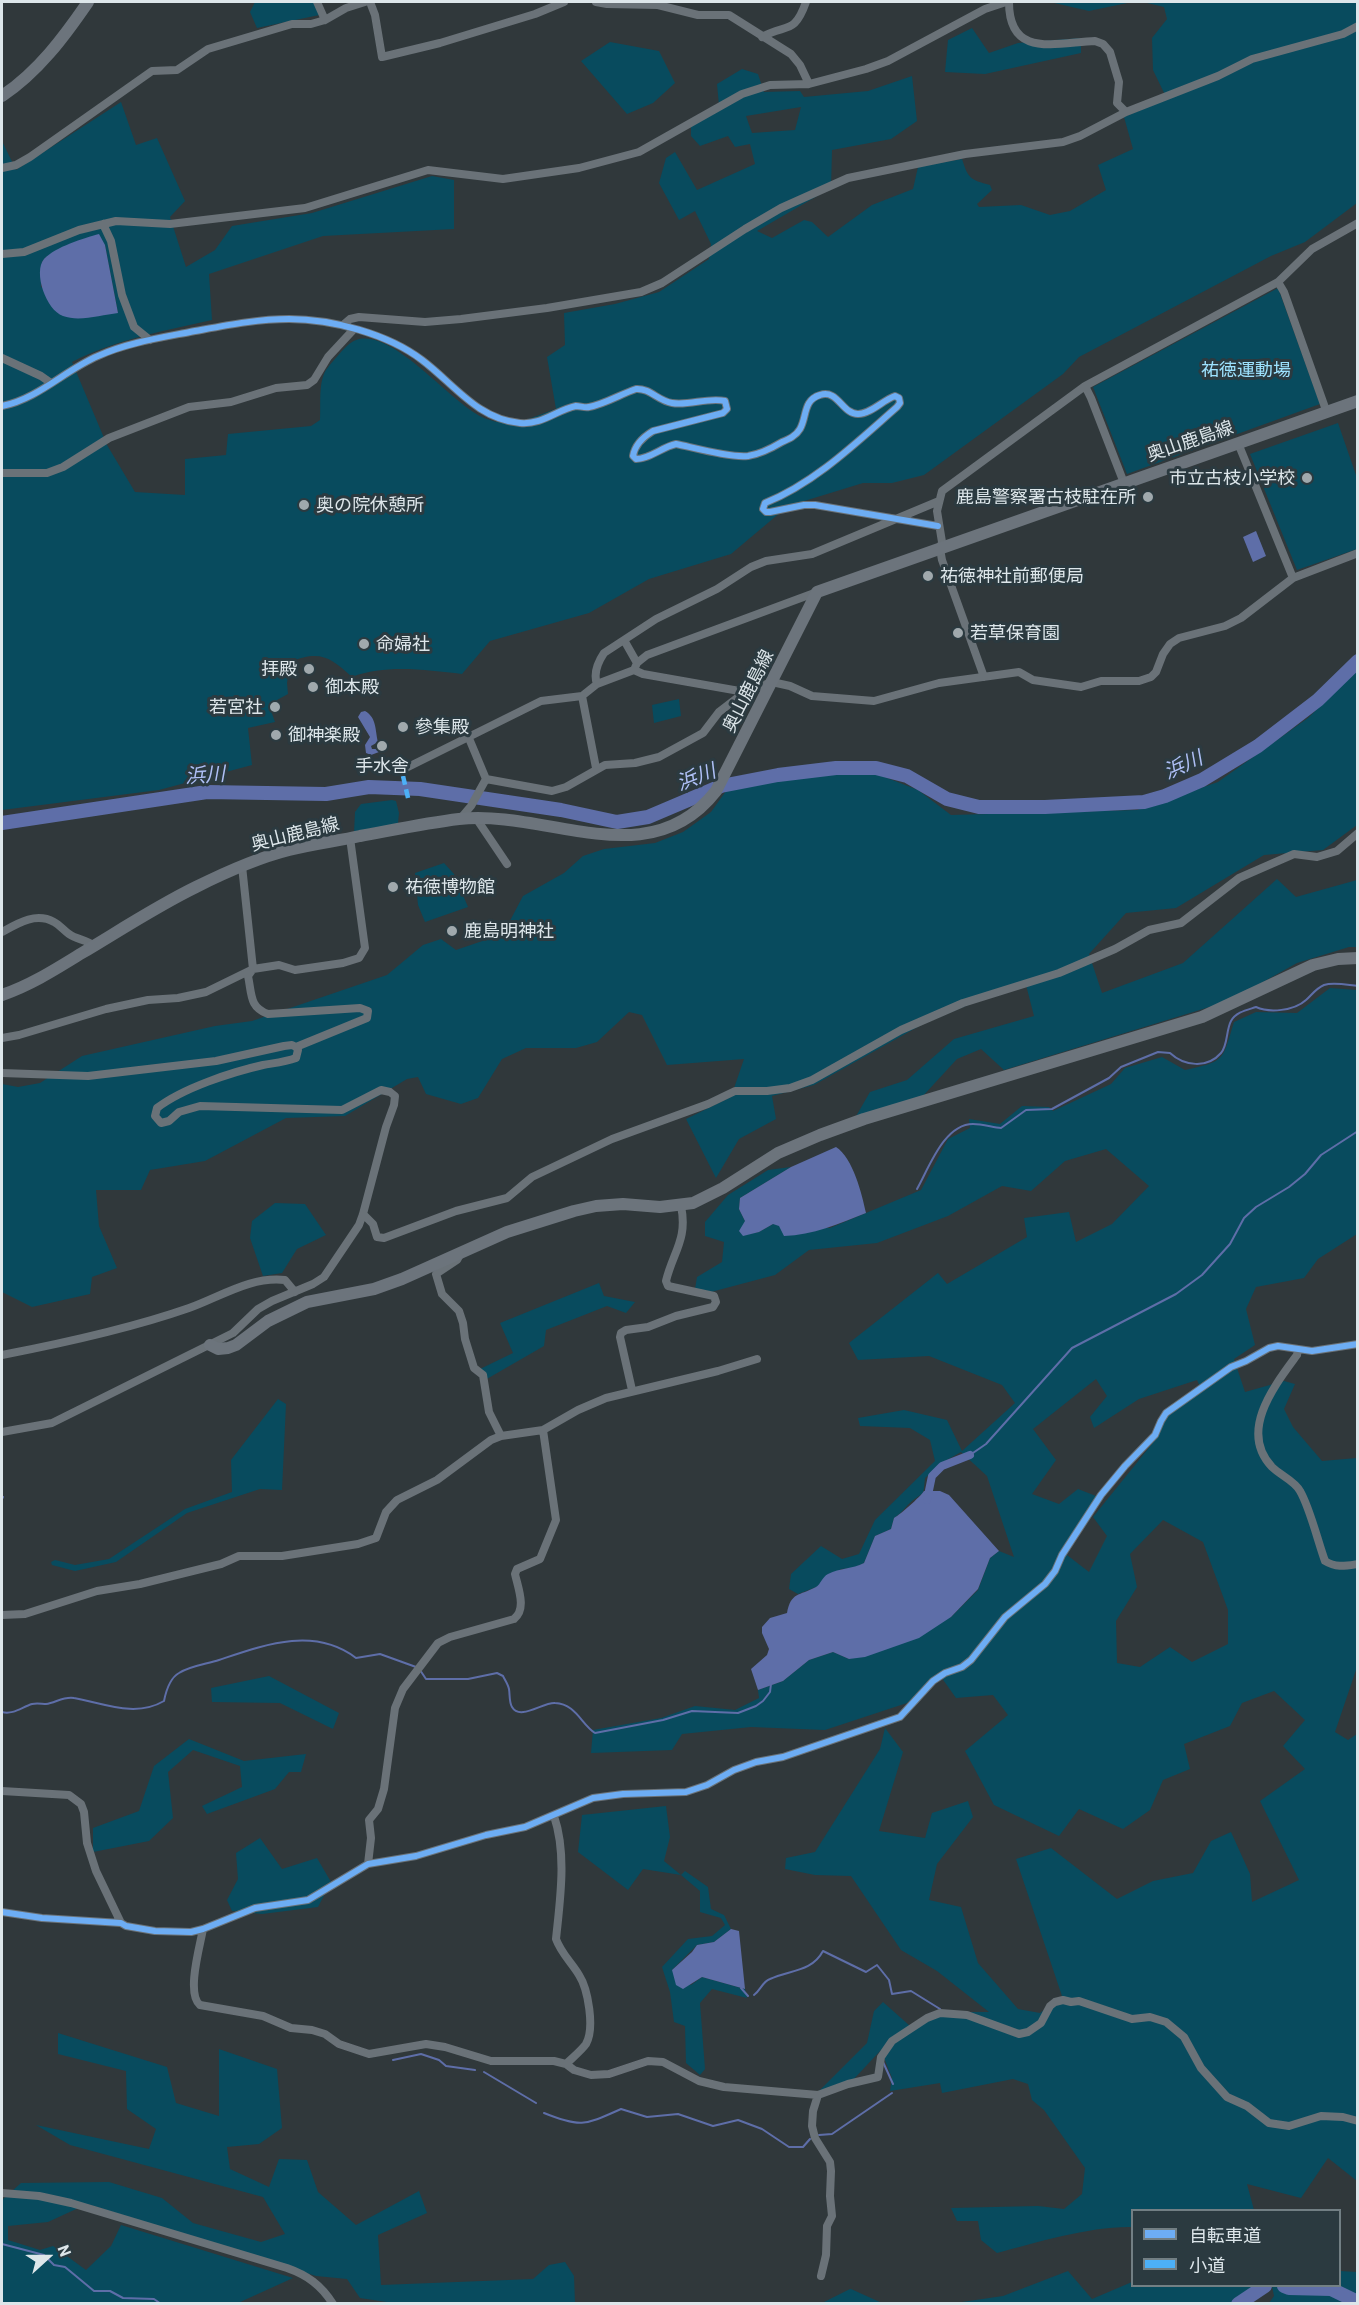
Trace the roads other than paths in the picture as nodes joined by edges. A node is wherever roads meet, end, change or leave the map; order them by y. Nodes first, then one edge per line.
1 (88, 2) edge
2 (317, 2) edge
3 (365, 2) edge
4 (370, 2) edge
5 (564, 2) edge
6 (596, 2) edge
7 (806, 2) edge
8 (1007, 2) edge
9 (325, 20) junction
10 (1358, 26) edge
11 (762, 37) junction
12 (809, 84) junction
13 (2, 96) edge
14 (1126, 112) junction
15 (2, 168) edge
16 (1358, 223) edge
17 (103, 224) junction
18 (2, 254) edge
19 (1278, 282) junction
20 (343, 325) junction
21 (354, 329) junction
22 (150, 340) junction
23 (2, 358) edge
24 (51, 383) junction
25 (1085, 387) junction
26 (1358, 401) edge
27 (2, 406) edge
28 (1327, 412) junction
29 (1238, 443) junction
30 (2, 473) edge
31 (1124, 483) junction
32 (939, 501) junction
33 (897, 520) junction
34 (938, 526) junction
35 (940, 549) junction
36 (1358, 553) edge
37 (1293, 578) junction
38 (817, 592) junction
39 (624, 640) junction
40 (635, 666) junction
41 (984, 677) junction
42 (772, 682) junction
43 (597, 684) junction
44 (746, 692) junction
45 (582, 696) junction
46 (468, 736) junction
47 (596, 768) junction
48 (402, 770) dead end
49 (484, 783) junction
50 (476, 818) junction
51 (460, 819) junction
52 (1358, 833) edge
53 (350, 838) junction
54 (507, 864) dead end
55 (242, 866) junction
56 (2, 932) edge
57 (94, 946) junction
58 (1358, 958) edge
59 (253, 969) junction
60 (2, 995) edge
61 (2, 1038) edge
62 (296, 1047) junction
63 (2, 1073) edge
64 (681, 1206) junction
65 (363, 1214) junction
66 (461, 1251) junction
67 (295, 1292) junction
68 (1358, 1344) edge
69 (210, 1345) junction
70 (1298, 1350) junction
71 (2, 1355) edge
72 (757, 1359) dead end
73 (632, 1390) junction
74 (543, 1430) junction
75 (2, 1432) edge
76 (501, 1436) junction
77 (1358, 1563) edge
78 (2, 1615) edge
79 (2, 1791) edge
80 (554, 1816) junction
81 (368, 1864) junction
82 (2, 1912) edge
83 (121, 1923) junction
84 (203, 1929) junction
85 (566, 2064) junction
86 (818, 2095) junction
87 (1358, 2121) edge
88 (2, 2193) edge
89 (821, 2276) dead end
90 (333, 2304) edge

1 - 13 main road
2 - 9 street
3 - 9 street
4 - 5 street
6 - 11 street
7 - 11 street
8 - 12 street
8 - 14 street
9 - 15 street
10 - 14 street
11 - 12 street
12 - 17 street
14 - 20 street
16 - 19 street
17 - 18 street
17 - 22 street
19 - 25 street
19 - 28 street
20 - 21 street
20 - 22 street
21 - 30 street
21 - 33 street
22 - 24 street
23 - 24 street
24 - 27 street
25 - 31 street
25 - 32 street
26 - 28 main road, 奥山鹿島線
28 - 29 main road, 奥山鹿島線
29 - 31 main road, 奥山鹿島線
29 - 37 street
31 - 35 main road, 奥山鹿島線
32 - 33 street
32 - 34 street
33 - 34 street
33 - 39 street
34 - 35 street
35 - 38 main road, 奥山鹿島線
35 - 41 street
36 - 37 street
37 - 41 street
38 - 40 street
38 - 42 main road, 奥山鹿島線
39 - 40 street
39 - 43 street
40 - 43 street
40 - 44 street
41 - 42 street
42 - 44 street
42 - 50 main road, 奥山鹿島線
43 - 45 street
44 - 47 street
45 - 46 street
45 - 47 street
46 - 48 street
46 - 49 street
47 - 49 street
49 - 51 street
50 - 51 main road, 奥山鹿島線
50 - 54 street
51 - 53 main road, 奥山鹿島線
52 - 65 street
53 - 55 main road, 奥山鹿島線
53 - 59 street
55 - 57 main road, 奥山鹿島線
55 - 59 street
56 - 57 street
57 - 60 main road, 奥山鹿島線
58 - 64 main road
59 - 61 street
59 - 62 street
62 - 63 street
62 - 65 street
64 - 66 main road
64 - 73 street
65 - 67 street
66 - 69 main road
66 - 76 street
67 - 69 street
67 - 71 street
68 - 70 street
69 - 75 street
70 - 77 street
70 - 80 street
72 - 73 street
73 - 74 street
74 - 76 street
74 - 81 street
76 - 78 street
79 - 83 street
80 - 81 street
80 - 85 street
81 - 84 street
82 - 83 street
83 - 84 street
84 - 85 street
85 - 86 street
86 - 87 street
86 - 89 street
88 - 90 street

